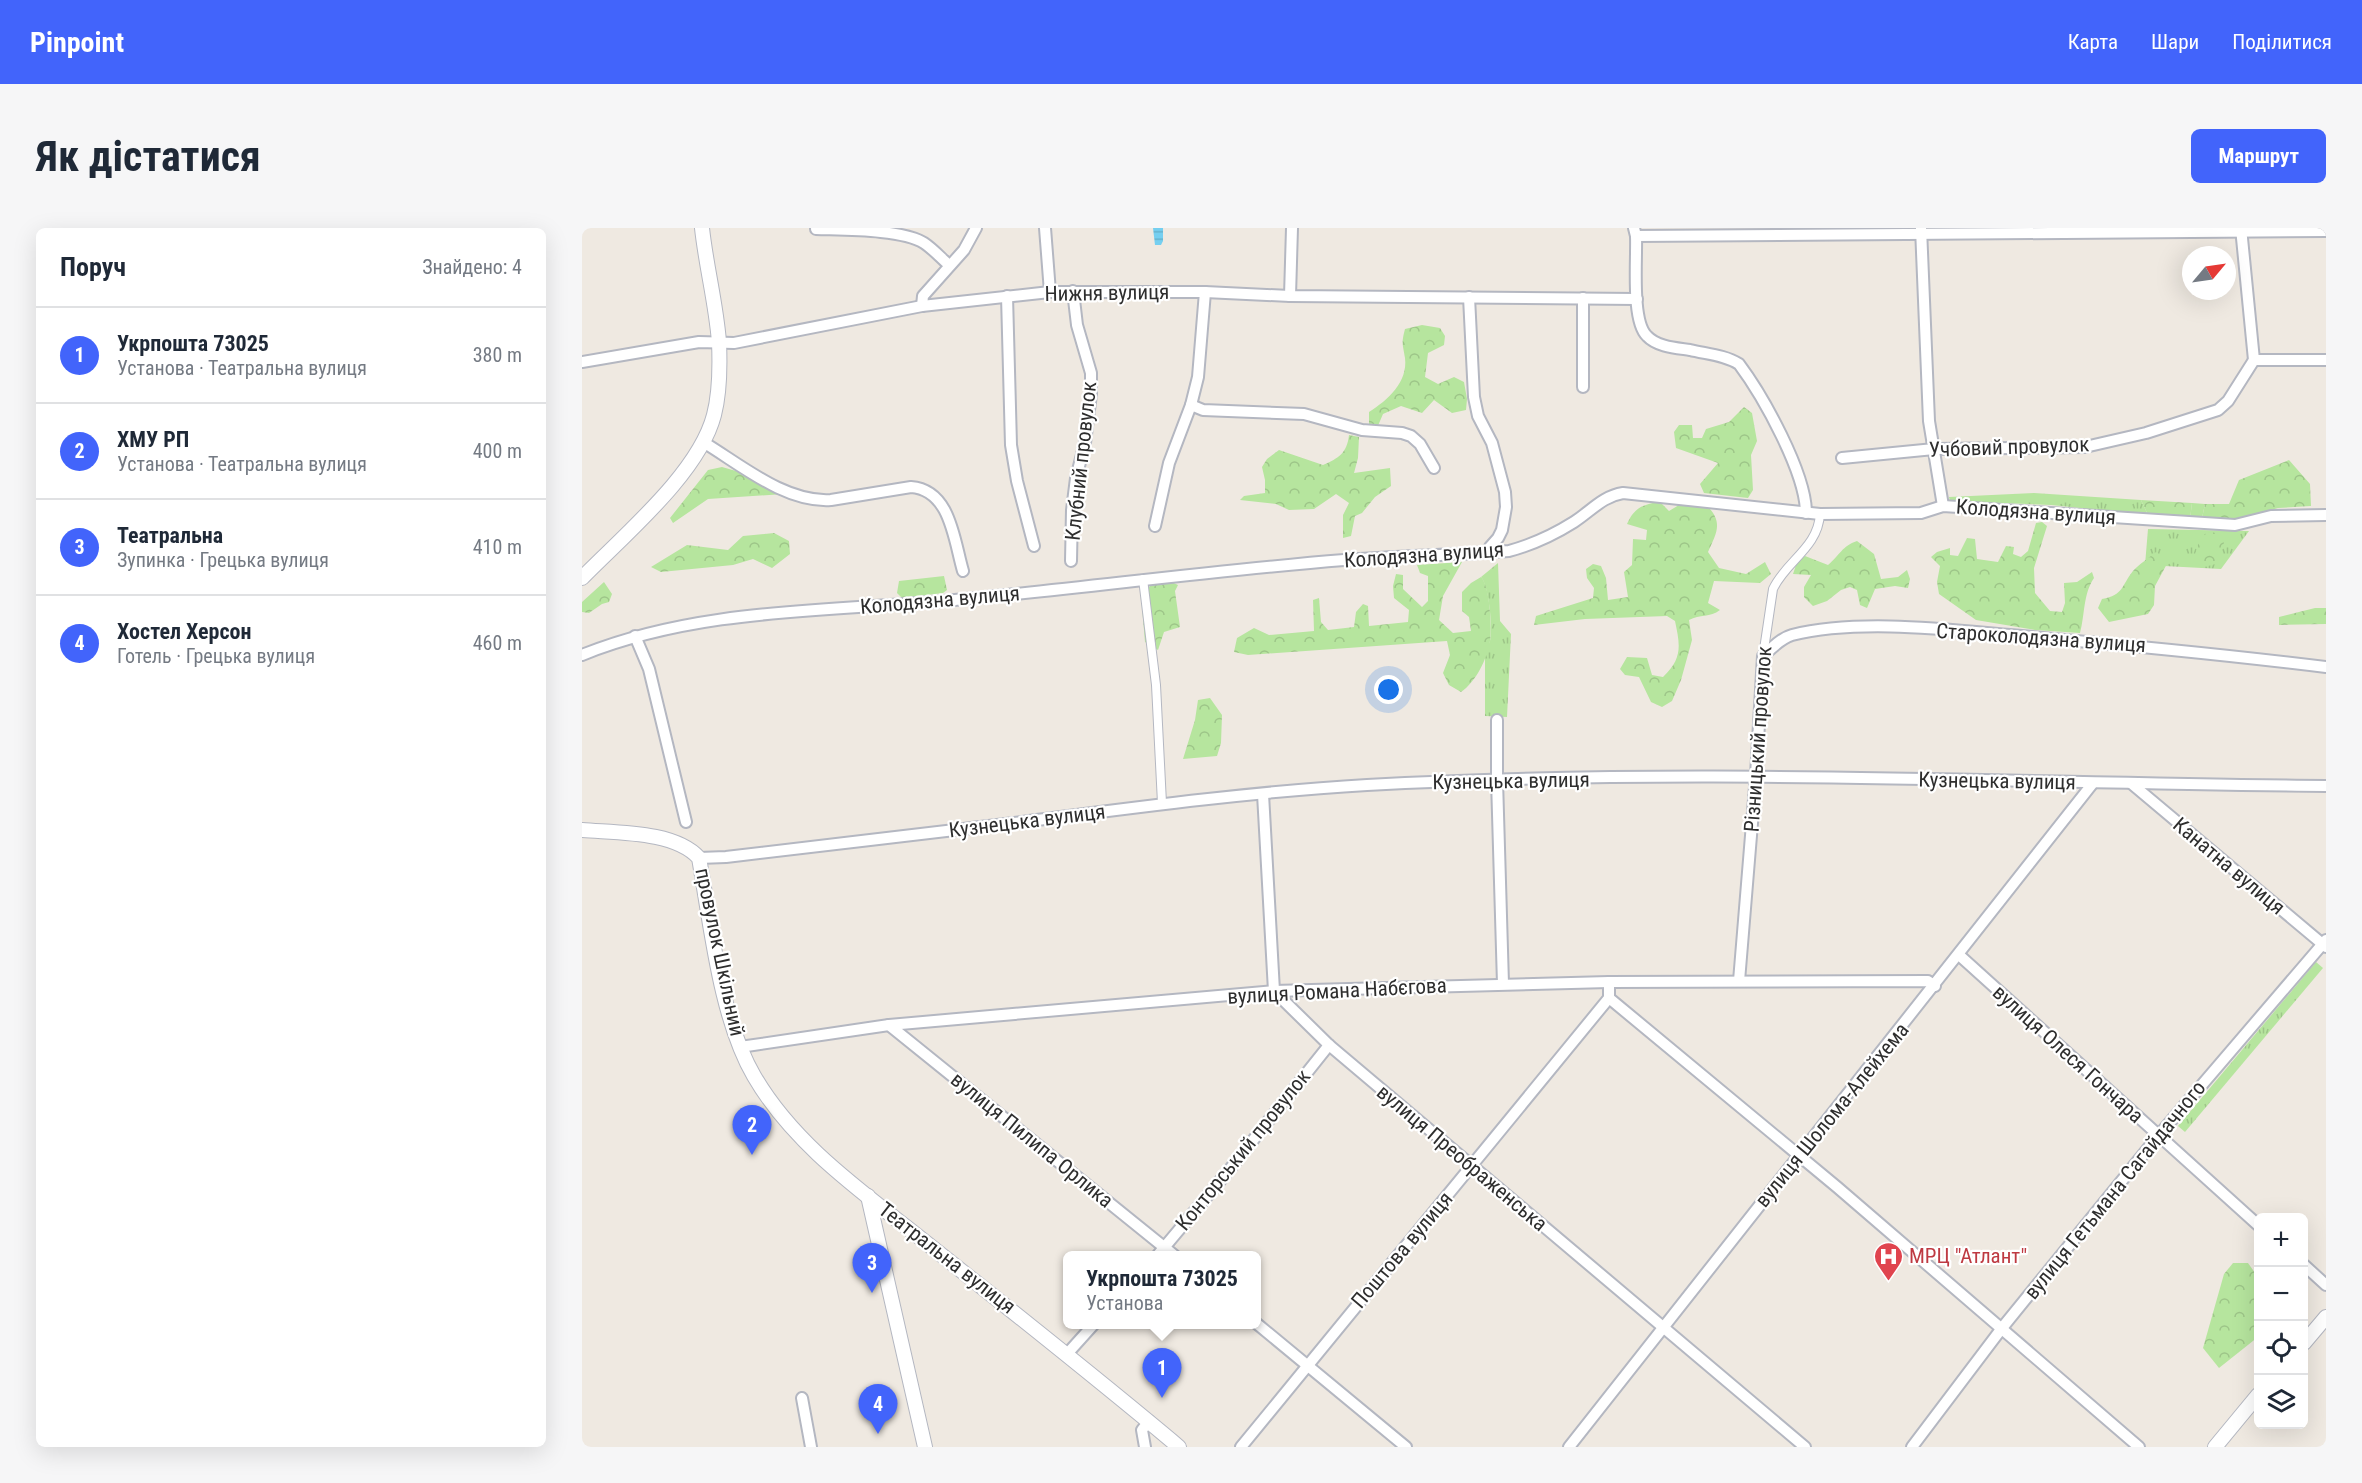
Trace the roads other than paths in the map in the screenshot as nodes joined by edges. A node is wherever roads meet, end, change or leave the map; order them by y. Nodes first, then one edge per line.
1 (702, 228) edge
2 (975, 228) edge
3 (1045, 228) edge
4 (1292, 228) edge
5 (816, 230) dead end
6 (2242, 230) edge
7 (2326, 231) edge
8 (1635, 232) edge
9 (1922, 232) edge
10 (949, 265) junction
11 (1073, 291) junction
12 (1050, 292) junction
13 (1205, 292) junction
14 (1007, 296) junction
15 (1290, 296) junction
16 (1469, 297) junction
17 (1582, 298) junction
18 (1637, 299) junction
19 (922, 306) junction
20 (719, 343) junction
21 (2254, 360) junction
22 (2326, 360) edge
23 (582, 362) edge
24 (1583, 387) dead end
25 (1191, 405) junction
26 (703, 442) junction
27 (1934, 450) junction
28 (1842, 458) dead end
29 (1434, 468) dead end
30 (1943, 506) junction
31 (1806, 513) junction
32 (1820, 514) junction
33 (2326, 515) edge
34 (1155, 526) dead end
35 (1034, 546) dead end
36 (1489, 552) junction
37 (1071, 561) dead end
38 (963, 572) dead end
39 (582, 578) edge
40 (1143, 579) junction
41 (635, 636) junction
42 (582, 655) edge
43 (1763, 656) junction
44 (2326, 667) edge
45 (1497, 720) dead end
46 (1756, 775) junction
47 (1497, 780) junction
48 (2093, 783) junction
49 (2132, 784) junction
50 (2326, 786) edge
51 (1263, 794) junction
52 (1162, 803) junction
53 (686, 822) dead end
54 (582, 830) edge
55 (699, 858) junction
56 (2325, 944) edge
57 (1959, 955) junction
58 (1739, 981) junction
59 (1609, 982) junction
60 (1503, 984) junction
61 (1935, 986) junction
62 (1274, 991) junction
63 (1609, 998) junction
64 (889, 1025) junction
65 (1329, 1045) junction
66 (740, 1047) junction
67 (2159, 1135) junction
68 (1799, 1155) junction
69 (1472, 1165) junction
70 (868, 1196) junction
71 (2254, 1220) edge
72 (1165, 1247) junction
73 (1161, 1251) edge
74 (1169, 1251) edge
75 (2306, 1267) edge
76 (2326, 1285) edge
77 (2326, 1317) edge
78 (1261, 1326) edge
79 (2002, 1328) junction
80 (1090, 1329) edge
81 (1664, 1329) junction
82 (2308, 1338) edge
83 (1067, 1354) junction
84 (1306, 1365) junction
85 (802, 1398) dead end
86 (2254, 1401) edge
87 (1149, 1422) junction
88 (811, 1447) edge
89 (925, 1447) edge
90 (1145, 1447) edge
91 (1179, 1447) edge
92 (1241, 1447) edge
93 (1407, 1447) edge
94 (1569, 1447) edge
95 (1805, 1447) edge
96 (1912, 1447) edge
97 (2139, 1447) edge
98 (2215, 1447) edge

1 - 20 street
2 - 10 street
3 - 12 street
4 - 15 street
5 - 10 street
6 - 7 street
6 - 9 street
6 - 21 street
8 - 9 street
8 - 18 street
9 - 27 street
10 - 19 street
11 - 12 street, Нижня вулиця
11 - 13 street, Нижня вулиця
11 - 37 street, Клубний провулок
12 - 14 street, Нижня вулиця
13 - 15 street, Нижня вулиця
13 - 25 street
14 - 19 street, Нижня вулиця
14 - 35 street
15 - 16 street, Нижня вулиця
16 - 17 street, Нижня вулиця
16 - 36 street
17 - 18 street, Нижня вулиця
17 - 24 street
18 - 31 street
19 - 20 street, Нижня вулиця
20 - 23 street, Нижня вулиця
20 - 26 street
21 - 22 street
21 - 27 street, Учбовий провулок
25 - 29 street
25 - 34 street
26 - 38 street
26 - 39 street
27 - 28 street, Учбовий провулок
27 - 30 street
30 - 32 street, Колодязна вулиця
30 - 33 street, Колодязна вулиця
31 - 32 street, Колодязна вулиця
31 - 36 street, Колодязна вулиця
32 - 43 street, Різницький провулок
36 - 40 street, Колодязна вулиця
40 - 41 street, Колодязна вулиця
40 - 52 street
41 - 42 street, Колодязна вулиця
41 - 53 street
43 - 44 street, Староколодязна вулиця
43 - 46 street, Різницький провулок
45 - 47 street
46 - 47 street, Кузнецька вулиця
46 - 48 street, Кузнецька вулиця
46 - 58 street, Різницький провулок
47 - 51 street, Кузнецька вулиця
47 - 60 street
48 - 49 street, Кузнецька вулиця
48 - 57 street, вулиця Шолома-Алейхема
49 - 50 street, Кузнецька вулиця
49 - 56 street, Канатна вулиця
51 - 52 street, Кузнецька вулиця
51 - 62 street
52 - 55 street, Кузнецька вулиця
54 - 55 street
55 - 66 street, провулок Шкільний
56 - 67 street, вулиця Гетьмана Сагайдачного
57 - 61 street, вулиця Шолома-Алейхема
57 - 67 street, вулиця Олеся Гончара
58 - 59 street, вулиця Романа Набєгова
58 - 61 street, вулиця Романа Набєгова
59 - 60 street, вулиця Романа Набєгова
59 - 63 street
60 - 62 street, вулиця Романа Набєгова
61 - 68 street, вулиця Шолома-Алейхема
62 - 64 street, вулиця Романа Набєгова
62 - 65 street, вулиця Преображенська
63 - 68 street
63 - 69 street, Поштова вулиця
64 - 66 street, вулиця Романа Набєгова
64 - 72 street, вулиця Пилипа Орлика
65 - 69 street, вулиця Преображенська
65 - 72 street, Конторський провулок
66 - 70 street, Театральна вулиця
67 - 71 street, вулиця Олеся Гончара
67 - 79 street, вулиця Гетьмана Сагайдачного
68 - 79 street
68 - 81 street, вулиця Шолома-Алейхема
69 - 81 street, вулиця Преображенська
69 - 84 street, Поштова вулиця
70 - 83 street, Театральна вулиця
70 - 89 street
72 - 73 street, Конторський провулок
72 - 74 street, вулиця Пилипа Орлика
75 - 76 street
77 - 82 street
78 - 84 street
79 - 96 street, вулиця Гетьмана Сагайдачного
79 - 97 street
80 - 83 street
81 - 94 street, вулиця Шолома-Алейхема
81 - 95 street, вулиця Преображенська
83 - 87 street, Театральна вулиця
84 - 92 street, Поштова вулиця
84 - 93 street
85 - 88 street
86 - 98 street
87 - 90 street
87 - 91 street, Театральна вулиця

